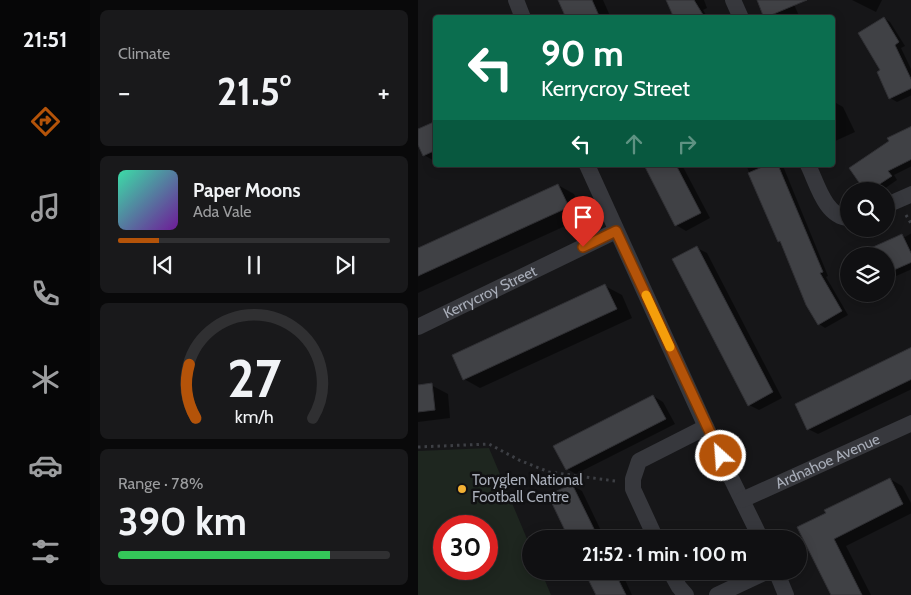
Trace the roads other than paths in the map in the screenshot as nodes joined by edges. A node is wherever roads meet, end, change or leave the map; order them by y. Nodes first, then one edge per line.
1 (516, 0) edge
2 (732, 0) edge
3 (522, 15) edge
4 (740, 15) edge
5 (588, 167) edge
6 (809, 167) edge
7 (912, 194) edge
8 (895, 201) edge
9 (840, 215) edge
10 (616, 231) junction
11 (418, 327) edge
12 (912, 423) edge
13 (706, 427) junction
14 (742, 500) junction
15 (652, 530) edge
16 (757, 530) edge
17 (674, 580) edge
18 (749, 580) edge
19 (780, 580) edge
20 (686, 595) edge
21 (717, 595) edge
22 (786, 595) edge

1 - 3 street
2 - 4 street
5 - 10 street
6 - 9 street
7 - 8 street
10 - 11 street, Kerrycroy Street
10 - 13 street
12 - 14 street, Ardnahoe Avenue
13 - 14 street
13 - 15 street
14 - 16 street
17 - 20 street
18 - 21 street
19 - 22 street

